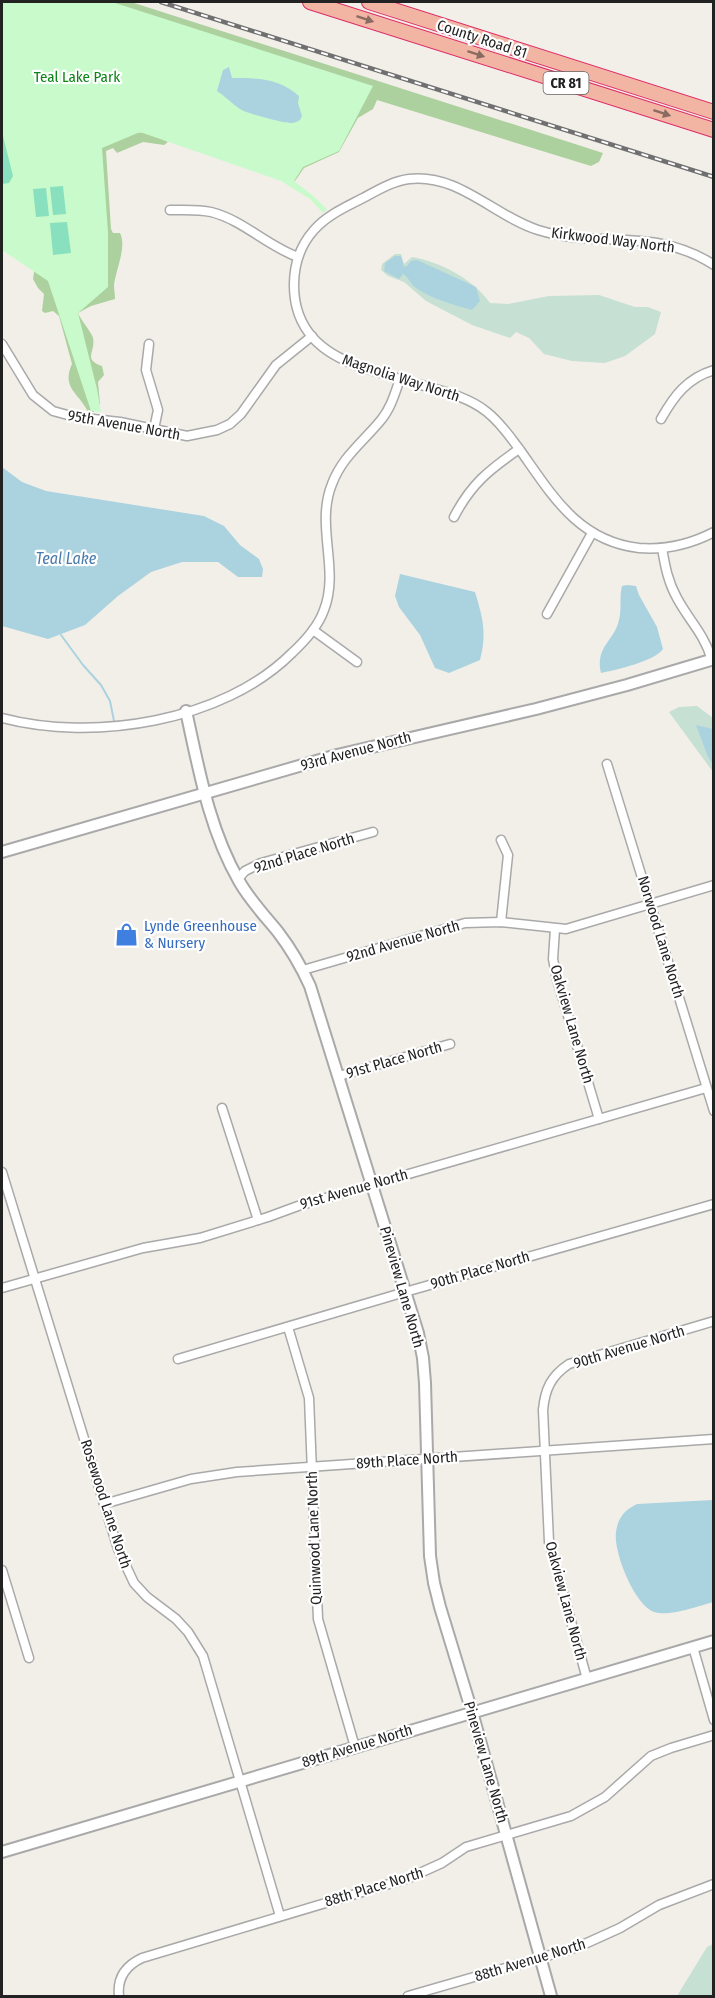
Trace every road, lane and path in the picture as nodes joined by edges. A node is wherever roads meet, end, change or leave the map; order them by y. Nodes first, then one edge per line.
1 (310, 2) edge
2 (369, 2) edge
3 (714, 112) edge
4 (714, 130) edge
5 (170, 210) dead end
6 (297, 258) junction
7 (714, 265) edge
8 (312, 336) junction
9 (2, 344) edge
10 (149, 344) dead end
11 (714, 370) edge
12 (400, 379) junction
13 (661, 419) dead end
14 (154, 429) junction
15 (519, 449) junction
16 (454, 517) dead end
17 (714, 532) edge
18 (592, 533) junction
19 (662, 548) junction
20 (547, 614) dead end
21 (313, 630) junction
22 (713, 659) edge
23 (357, 662) dead end
24 (186, 711) junction
25 (2, 718) edge
26 (607, 764) dead end
27 (204, 793) junction
28 (373, 832) dead end
29 (501, 840) dead end
30 (2, 852) edge
31 (238, 879) junction
32 (714, 885) edge
33 (651, 904) junction
34 (501, 922) junction
35 (555, 929) junction
36 (303, 970) junction
37 (450, 1044) dead end
38 (339, 1077) junction
39 (706, 1088) junction
40 (222, 1108) dead end
41 (714, 1111) edge
42 (599, 1119) junction
43 (2, 1172) edge
44 (371, 1184) junction
45 (714, 1204) edge
46 (258, 1220) junction
47 (34, 1278) junction
48 (2, 1288) edge
49 (405, 1292) junction
50 (714, 1322) edge
51 (288, 1327) junction
52 (178, 1359) dead end
53 (714, 1439) edge
54 (545, 1452) junction
55 (428, 1459) junction
56 (311, 1466) junction
57 (104, 1504) junction
58 (2, 1570) edge
59 (714, 1641) edge
60 (693, 1647) junction
61 (29, 1658) dead end
62 (587, 1678) junction
63 (472, 1712) junction
64 (714, 1719) edge
65 (714, 1735) edge
66 (355, 1747) junction
67 (241, 1781) junction
68 (506, 1835) junction
69 (2, 1852) edge
70 (714, 1884) edge
71 (280, 1916) junction
72 (540, 1959) junction
73 (119, 1996) edge
74 (408, 1996) edge
75 (551, 1996) edge

1 -> 4 highway, County Road 81 / CR 81
2 - 3 highway, County Road 81 / CR 81
5 - 6 street
6 - 7 street, Kirkwood Way North
6 - 8 street, Magnolia Way North
8 - 12 street, Magnolia Way North
8 - 14 street, 95th Avenue North
9 - 14 street, 95th Avenue North
10 - 14 street
11 - 13 street
12 - 15 street, Magnolia Way North
12 - 21 street
15 - 16 street
15 - 18 street, Magnolia Way North
17 - 19 street
18 - 19 street, Magnolia Way North
18 - 20 street
19 - 22 street
21 - 23 street
21 - 24 street
22 - 27 street, 93rd Avenue North
24 - 25 street
24 - 27 street, Pineview Lane North
26 - 33 street, Norwood Lane North
27 - 30 street, 93rd Avenue North
27 - 31 street, Pineview Lane North
28 - 31 street, 92nd Place North
29 - 34 street
31 - 36 street, Pineview Lane North
32 - 33 street, 92nd Avenue North
33 - 35 street, 92nd Avenue North
33 - 39 street, Norwood Lane North
34 - 35 street, 92nd Avenue North
34 - 36 street, 92nd Avenue North
35 - 42 street, Oakview Lane North
36 - 38 street, Pineview Lane North
37 - 38 street, 91st Place North
38 - 44 street, Pineview Lane North
39 - 41 street, Norwood Lane North
39 - 42 street, 91st Avenue North
40 - 46 street
42 - 44 street, 91st Avenue North
43 - 47 street, Rosewood Lane North
44 - 46 street, 91st Avenue North
44 - 49 street, Pineview Lane North
45 - 49 street, 90th Place North
46 - 47 street, 91st Avenue North
47 - 48 street, 91st Avenue North
47 - 57 street, Rosewood Lane North
49 - 51 street, 90th Place North
49 - 55 street, Pineview Lane North
50 - 54 street, 90th Avenue North
51 - 52 street, 90th Place North
51 - 56 street, Quinwood Lane North
53 - 54 street, 89th Place North
54 - 55 street, 89th Place North
54 - 62 street, Oakview Lane North
55 - 56 street, 89th Place North
55 - 63 street, Pineview Lane North
56 - 57 street, 89th Place North
56 - 66 street, Quinwood Lane North
57 - 67 street, Rosewood Lane North
58 - 61 street
59 - 60 street, 89th Avenue North
60 - 62 street, 89th Avenue North
60 - 64 street
62 - 63 street, 89th Avenue North
63 - 66 street, 89th Avenue North
63 - 68 street, Pineview Lane North
65 - 68 street, 88th Place North
66 - 67 street, 89th Avenue North
67 - 69 street, 89th Avenue North
67 - 71 street, Rosewood Lane North
68 - 71 street, 88th Place North
68 - 72 street, Pineview Lane North
70 - 72 street, 88th Avenue North
71 - 73 street, 88th Place North
72 - 74 street, 88th Avenue North
72 - 75 street, Pineview Lane North

